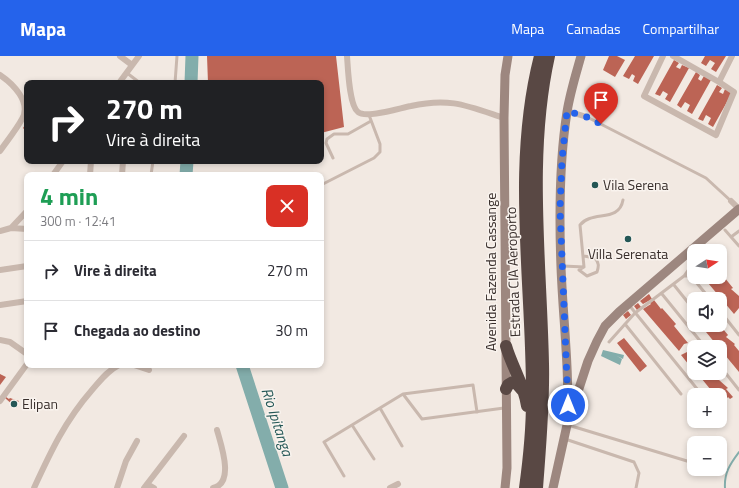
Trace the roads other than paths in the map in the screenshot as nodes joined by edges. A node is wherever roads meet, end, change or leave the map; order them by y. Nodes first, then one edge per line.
1 (120, 56) edge
2 (139, 56) edge
3 (177, 56) edge
4 (346, 56) edge
5 (508, 56) edge
6 (540, 56) edge
7 (549, 56) edge
8 (581, 56) edge
9 (663, 56) edge
10 (673, 56) edge
11 (732, 56) edge
12 (132, 65) junction
13 (127, 73) junction
14 (0, 75) edge
15 (121, 80) edge
16 (136, 80) edge
17 (175, 80) edge
18 (719, 82) junction
19 (567, 111) junction
20 (587, 117) joint
21 (370, 118) junction
22 (504, 118) junction
23 (0, 151) edge
24 (333, 158) dead end
25 (324, 183) edge
26 (623, 200) dead end
27 (731, 201) joint
28 (739, 209) edge
29 (24, 214) edge
30 (11, 228) junction
31 (723, 228) junction
32 (24, 229) edge
33 (0, 231) edge
34 (739, 231) edge
35 (731, 237) junction
36 (739, 246) edge
37 (584, 256) junction
38 (24, 266) edge
39 (561, 266) junction
40 (584, 267) junction
41 (0, 270) edge
42 (687, 272) edge
43 (684, 276) junction
44 (674, 285) junction
45 (704, 292) edge
46 (662, 294) junction
47 (24, 301) edge
48 (687, 301) edge
49 (628, 304) junction
50 (0, 305) edge
51 (635, 313) junction
52 (727, 320) edge
53 (625, 324) junction
54 (739, 335) edge
55 (0, 340) edge
56 (699, 340) edge
57 (609, 342) dead end
58 (506, 346) junction
59 (24, 352) edge
60 (24, 368) edge
61 (115, 368) edge
62 (144, 368) edge
63 (150, 370) dead end
64 (727, 375) edge
65 (568, 379) junction
66 (582, 384) junction
67 (696, 388) edge
68 (506, 389) junction
69 (739, 390) edge
70 (524, 392) junction
71 (403, 394) junction
72 (681, 394) dead end
73 (1, 398) edge
74 (380, 408) junction
75 (506, 408) junction
76 (477, 412) junction
77 (352, 425) junction
78 (567, 425) junction
79 (217, 430) dead end
80 (184, 436) dead end
81 (531, 438) junction
82 (564, 438) junction
83 (137, 441) dead end
84 (402, 446) dead end
85 (374, 459) dead end
86 (687, 461) dead end
87 (344, 476) dead end
88 (398, 484) dead end
89 (146, 486) edge
90 (34, 488) edge
91 (117, 488) edge
92 (154, 488) edge
93 (213, 488) edge
94 (390, 488) edge
95 (505, 488) edge
96 (525, 488) edge
97 (537, 488) edge
98 (553, 488) edge
99 (636, 488) edge

1 - 12 street
2 - 12 street
3 - 17 lane
4 - 21 street
5 - 22 main road, Avenida Fazenda Cassange
6 - 81 highway, Estrada CIA Aeroporto
7 - 97 highway, Estrada CIA Aeroporto
8 - 19 main road
9 - 18 street
10 - 18 street
11 - 18 street
12 - 13 street
13 - 15 street
13 - 16 lane
14 - 23 street
19 - 20 street
19 - 39 main road
20 - 27 lane
21 - 22 street
21 - 24 lane
21 - 25 lane
22 - 58 main road, Avenida Fazenda Cassange
26 - 37 lane
27 - 28 street
28 - 31 main road
29 - 30 street
30 - 32 street
30 - 33 street
31 - 35 lane
31 - 49 main road
34 - 35 lane
35 - 36 lane
37 - 40 lane
37 - 40 lane
38 - 41 street
39 - 40 lane
39 - 65 main road
42 - 43 lane
43 - 44 lane
43 - 45 lane
44 - 46 lane
44 - 48 lane
46 - 51 lane
46 - 56 lane
47 - 50 street
49 - 51 lane
49 - 66 main road
51 - 53 lane
51 - 67 lane
52 - 54 lane
53 - 57 lane
53 - 72 lane
55 - 59 street
58 - 68 main road, Avenida Fazenda Cassange
58 - 70 highway
60 - 73 street
61 - 90 street
62 - 63 street
64 - 69 lane
65 - 66 main road
65 - 78 main road
66 - 78 main road
68 - 70 highway
68 - 75 main road, Avenida Fazenda Cassange
70 - 81 highway
71 - 74 lane
71 - 76 lane
71 - 76 lane
74 - 77 lane
74 - 84 lane
75 - 76 lane
75 - 95 main road, Avenida Fazenda Cassange
77 - 85 lane
77 - 87 lane
78 - 82 main road
78 - 86 lane
79 - 93 street
80 - 89 street
81 - 96 highway, Estrada CIA Aeroporto
82 - 98 main road
82 - 99 lane
83 - 91 street
88 - 94 street
89 - 92 street

